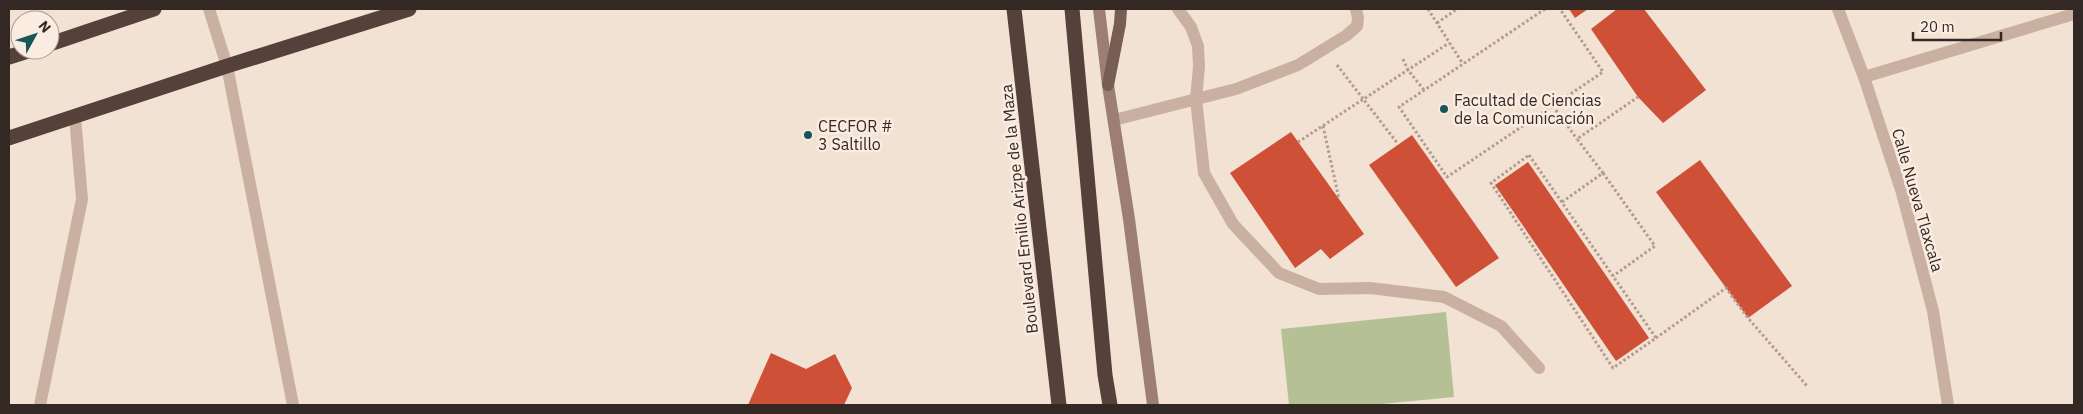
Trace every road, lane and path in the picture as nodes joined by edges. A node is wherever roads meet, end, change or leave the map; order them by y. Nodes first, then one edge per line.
1 (154, 9) edge
2 (209, 9) edge
3 (409, 9) edge
4 (1014, 9) edge
5 (1072, 9) edge
6 (1099, 9) edge
7 (1121, 9) edge
8 (1178, 9) edge
9 (1356, 9) edge
10 (1428, 9) edge
11 (1457, 9) edge
12 (1545, 9) edge
13 (1560, 9) edge
14 (1838, 9) edge
15 (2074, 14) edge
16 (1437, 23) junction
17 (60, 41) edge
18 (1449, 43) junction
19 (1324, 49) junction
20 (1403, 59) dead end
21 (1463, 64) junction
22 (227, 66) junction
23 (1408, 70) junction
24 (1864, 77) junction
25 (1108, 85) junction
26 (1424, 90) junction
27 (1638, 97) dead end
28 (1196, 99) junction
29 (1363, 100) junction
30 (1553, 106) junction
31 (75, 117) junction
32 (1114, 120) junction
33 (1323, 126) junction
34 (9, 138) edge
35 (1577, 139) junction
36 (1298, 142) dead end
37 (1398, 144) dead end
38 (1603, 173) junction
39 (1339, 199) dead end
40 (1562, 202) junction
41 (1613, 276) junction
42 (1656, 338) junction
43 (1539, 368) dead end
44 (1807, 386) dead end
45 (40, 405) edge
46 (293, 405) edge
47 (1059, 405) edge
48 (1110, 405) edge
49 (1153, 405) edge
50 (1948, 405) edge

1 - 17 highway
2 - 22 street
3 - 22 highway
4 - 47 highway, Boulevard Emilio Arizpe de la Maza
5 - 48 highway
6 - 25 street
7 - 25 main road
8 - 28 street
9 - 19 street
10 - 16 path
11 - 16 path
12 - 21 path
13 - 30 path
14 - 24 street, Calle Nueva Tlaxcala
15 - 24 street
16 - 18 path
18 - 21 path
18 - 23 path
19 - 28 street
19 - 29 path
20 - 23 path
21 - 26 path
22 - 31 highway
22 - 46 street
23 - 26 path
23 - 29 path
24 - 50 street, Calle Nueva Tlaxcala
25 - 32 street
26 - 30 path
27 - 35 path
28 - 32 street
28 - 43 street
29 - 33 path
29 - 37 path
30 - 35 path
31 - 34 highway
31 - 45 street
32 - 49 street
33 - 36 path
33 - 39 path
35 - 38 path
38 - 40 path
38 - 41 path
40 - 41 path
40 - 42 path
41 - 42 path
42 - 44 path

